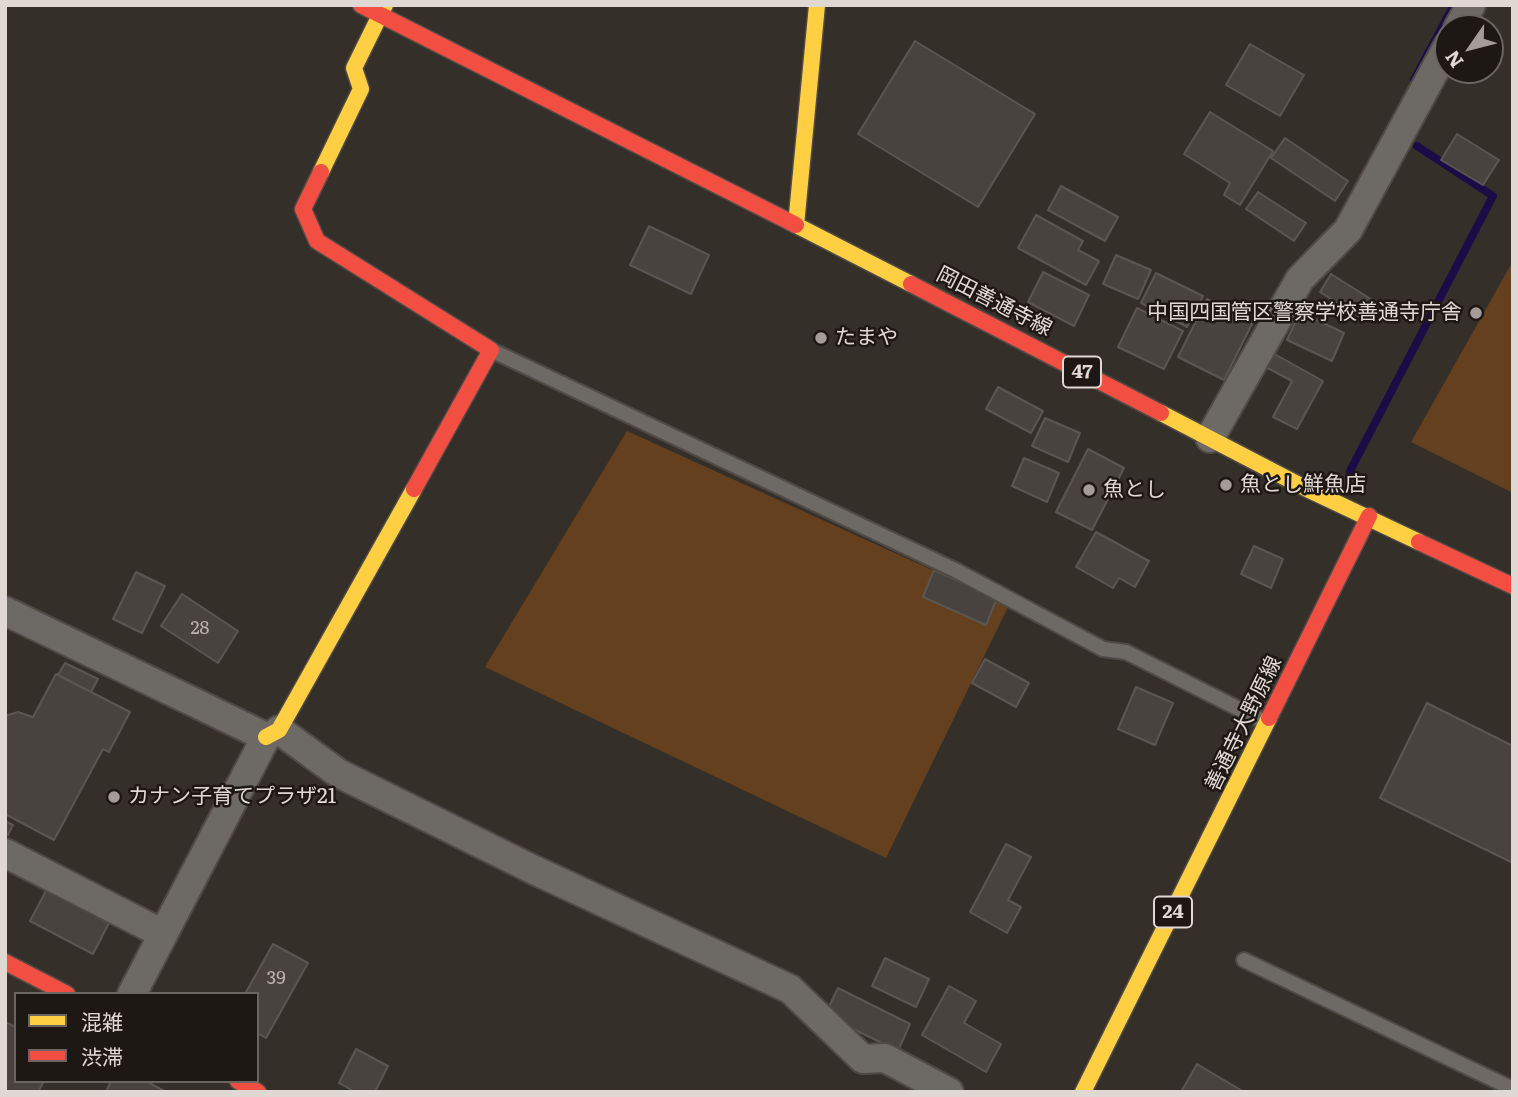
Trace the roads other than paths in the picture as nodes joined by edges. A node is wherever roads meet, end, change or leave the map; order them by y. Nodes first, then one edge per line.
1 (360, 5) edge
2 (817, 5) edge
3 (383, 10) edge
4 (1434, 72) edge
5 (796, 225) junction
6 (492, 350) junction
7 (1210, 438) junction
8 (1370, 516) junction
9 (1513, 586) edge
10 (5, 611) edge
11 (1268, 723) junction
12 (272, 734) junction
13 (5, 853) edge
14 (163, 934) junction
15 (1244, 960) dead end
16 (5, 961) edge
17 (64, 992) edge
18 (133, 992) edge
19 (241, 1083) edge
20 (1513, 1089) edge
21 (258, 1092) edge
22 (949, 1092) edge
23 (1083, 1092) edge

1 - 3 main road, 岡田善通寺線
2 - 5 main road
3 - 5 main road, 岡田善通寺線
3 - 6 main road
4 - 7 street
5 - 7 main road, 岡田善通寺線 / 47
6 - 11 lane
6 - 12 main road
7 - 8 main road, 岡田善通寺線 / 47
8 - 9 main road
8 - 11 main road, 善通寺大野原線 / 24
10 - 12 street
11 - 23 main road, 善通寺大野原線 / 24
12 - 14 street
12 - 22 street
13 - 14 street
14 - 18 street
15 - 20 lane
16 - 17 main road
19 - 21 main road

